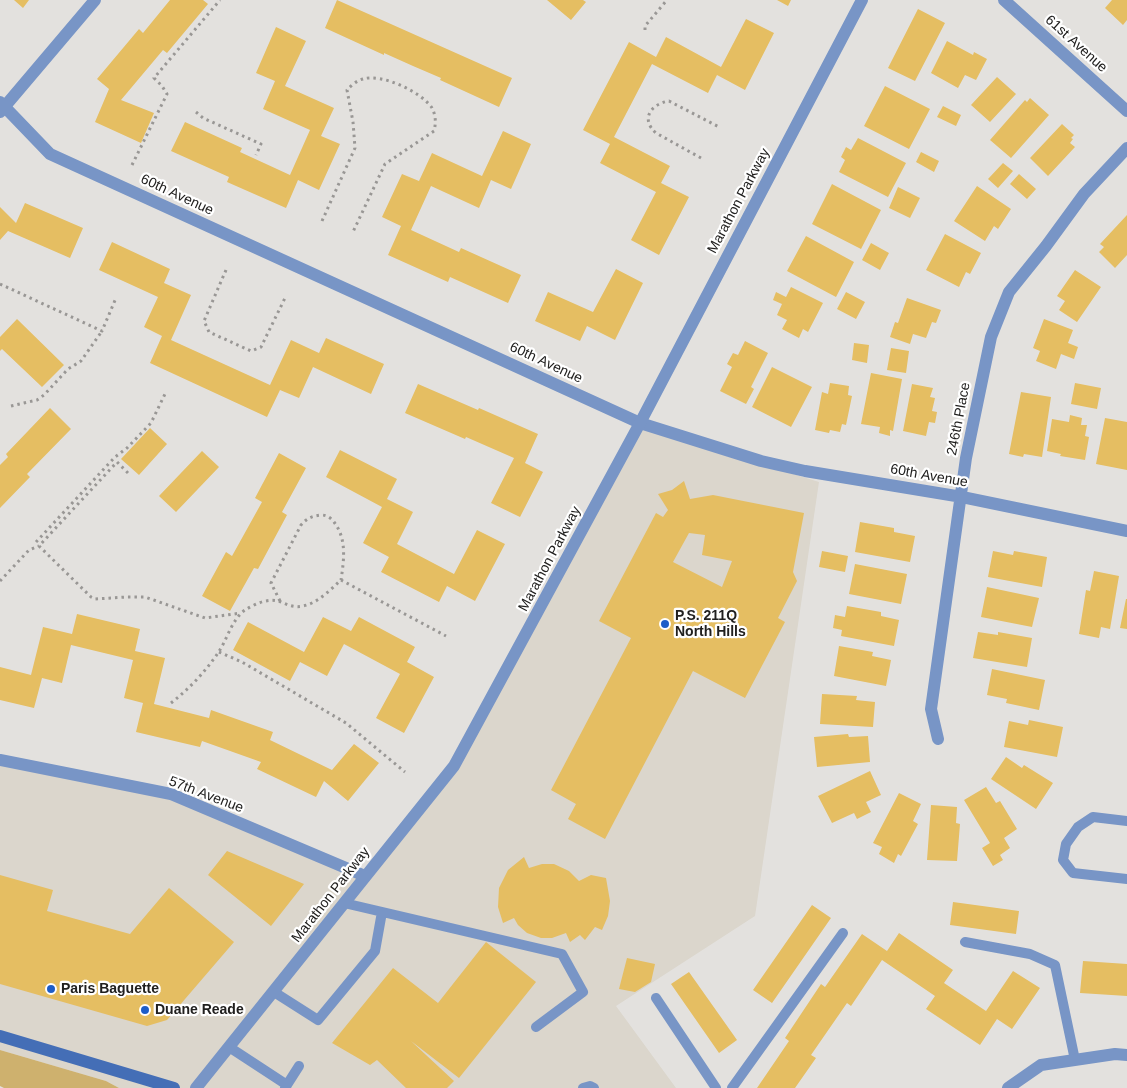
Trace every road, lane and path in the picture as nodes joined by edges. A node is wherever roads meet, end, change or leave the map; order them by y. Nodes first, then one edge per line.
1 (95, 0) edge
2 (220, 0) edge
3 (667, 0) edge
4 (862, 0) edge
5 (1004, 0) edge
6 (645, 30) dead end
7 (2, 107) edge
8 (1127, 111) edge
9 (196, 112) dead end
10 (719, 127) dead end
11 (1127, 148) edge
12 (256, 155) dead end
13 (701, 158) dead end
14 (132, 165) dead end
15 (322, 221) dead end
16 (352, 234) dead end
17 (226, 270) dead end
18 (0, 284) edge
19 (286, 296) dead end
20 (116, 298) dead end
21 (102, 331) junction
22 (165, 394) dead end
23 (11, 406) dead end
24 (640, 423) junction
25 (128, 473) dead end
26 (962, 497) junction
27 (1127, 531) edge
28 (36, 542) dead end
29 (38, 546) junction
30 (341, 580) junction
31 (0, 581) edge
32 (280, 601) junction
33 (241, 614) junction
34 (446, 636) dead end
35 (219, 652) junction
36 (171, 703) dead end
37 (938, 739) dead end
38 (0, 760) edge
39 (406, 772) dead end
40 (1127, 821) edge
41 (365, 876) junction
42 (1127, 879) edge
43 (344, 903) junction
44 (382, 912) junction
45 (843, 933) dead end
46 (965, 942) dead end
47 (274, 992) junction
48 (656, 998) dead end
49 (536, 1027) dead end
50 (0, 1036) edge
51 (229, 1047) junction
52 (1127, 1055) edge
53 (1075, 1060) junction
54 (299, 1066) dead end
55 (286, 1086) edge
56 (174, 1088) edge
57 (196, 1088) edge
58 (583, 1088) edge
59 (594, 1088) edge
60 (716, 1088) edge
61 (732, 1088) edge
62 (1008, 1088) edge

1 - 7 street
2 - 14 path
3 - 6 path
4 - 24 street, Marathon Parkway
5 - 8 street, 61st Avenue
7 - 24 street, 60th Avenue
9 - 12 path
10 - 13 path
11 - 26 street, 246th Place
15 - 16 path
17 - 19 path
18 - 21 path
20 - 21 path
21 - 23 path
22 - 28 path
24 - 26 street, 60th Avenue
24 - 41 street, Marathon Parkway
25 - 29 path
26 - 27 street, 60th Avenue
26 - 37 street, 246th Place
29 - 31 path
29 - 33 path
30 - 32 path
30 - 32 path
30 - 34 path
32 - 33 path
33 - 35 path
35 - 36 path
35 - 39 path
38 - 41 street, 57th Avenue
40 - 42 lane
41 - 43 street, Marathon Parkway
43 - 44 lane
43 - 47 street, Marathon Parkway
44 - 47 lane
44 - 49 lane
45 - 61 lane
46 - 53 lane
47 - 51 street, Marathon Parkway
48 - 60 lane
50 - 56 main road
51 - 55 lane
51 - 57 street, Marathon Parkway
52 - 53 street
53 - 62 street
54 - 55 lane
58 - 59 lane

